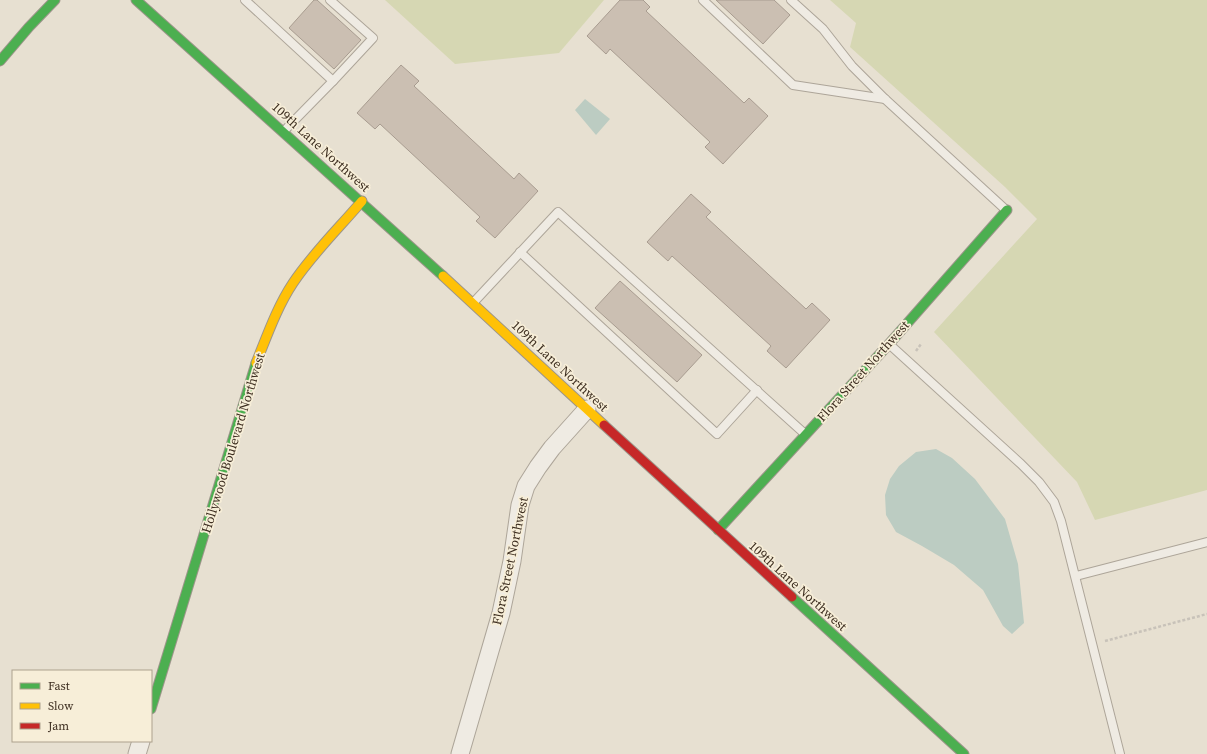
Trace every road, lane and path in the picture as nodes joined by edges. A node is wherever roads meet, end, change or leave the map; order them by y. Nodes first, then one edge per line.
1 (55, 0) edge
2 (136, 0) edge
3 (245, 0) edge
4 (330, 0) edge
5 (703, 0) edge
6 (791, 0) edge
7 (0, 61) edge
8 (333, 81) junction
9 (885, 99) junction
10 (284, 132) junction
11 (362, 201) junction
12 (1007, 210) joint
13 (520, 252) junction
14 (473, 302) junction
15 (889, 344) junction
16 (757, 390) junction
17 (587, 409) junction
18 (805, 434) junction
19 (718, 530) junction
20 (1207, 542) edge
21 (1076, 576) junction
22 (1207, 614) edge
23 (1093, 644) junction
24 (152, 706) edge
25 (141, 742) edge
26 (137, 754) edge
27 (460, 754) edge
28 (964, 754) edge
29 (1120, 754) edge

1 - 7 street
2 - 10 street, 109th Lane Northwest
3 - 8 lane
4 - 8 lane
5 - 9 lane
6 - 9 lane
8 - 10 lane
9 - 12 lane
10 - 11 street, 109th Lane Northwest
11 - 14 street, 109th Lane Northwest
11 - 24 street, Hollywood Boulevard Northwest
12 - 15 street, Flora Street Northwest
13 - 14 lane
13 - 16 lane
13 - 16 lane
14 - 17 street, 109th Lane Northwest
15 - 18 street, Flora Street Northwest
15 - 21 lane
16 - 18 lane
17 - 19 street, 109th Lane Northwest
17 - 27 street, Flora Street Northwest
18 - 19 street, Flora Street Northwest
19 - 28 street, 109th Lane Northwest
20 - 21 lane
21 - 23 lane
22 - 23 path
23 - 29 lane
25 - 26 street

